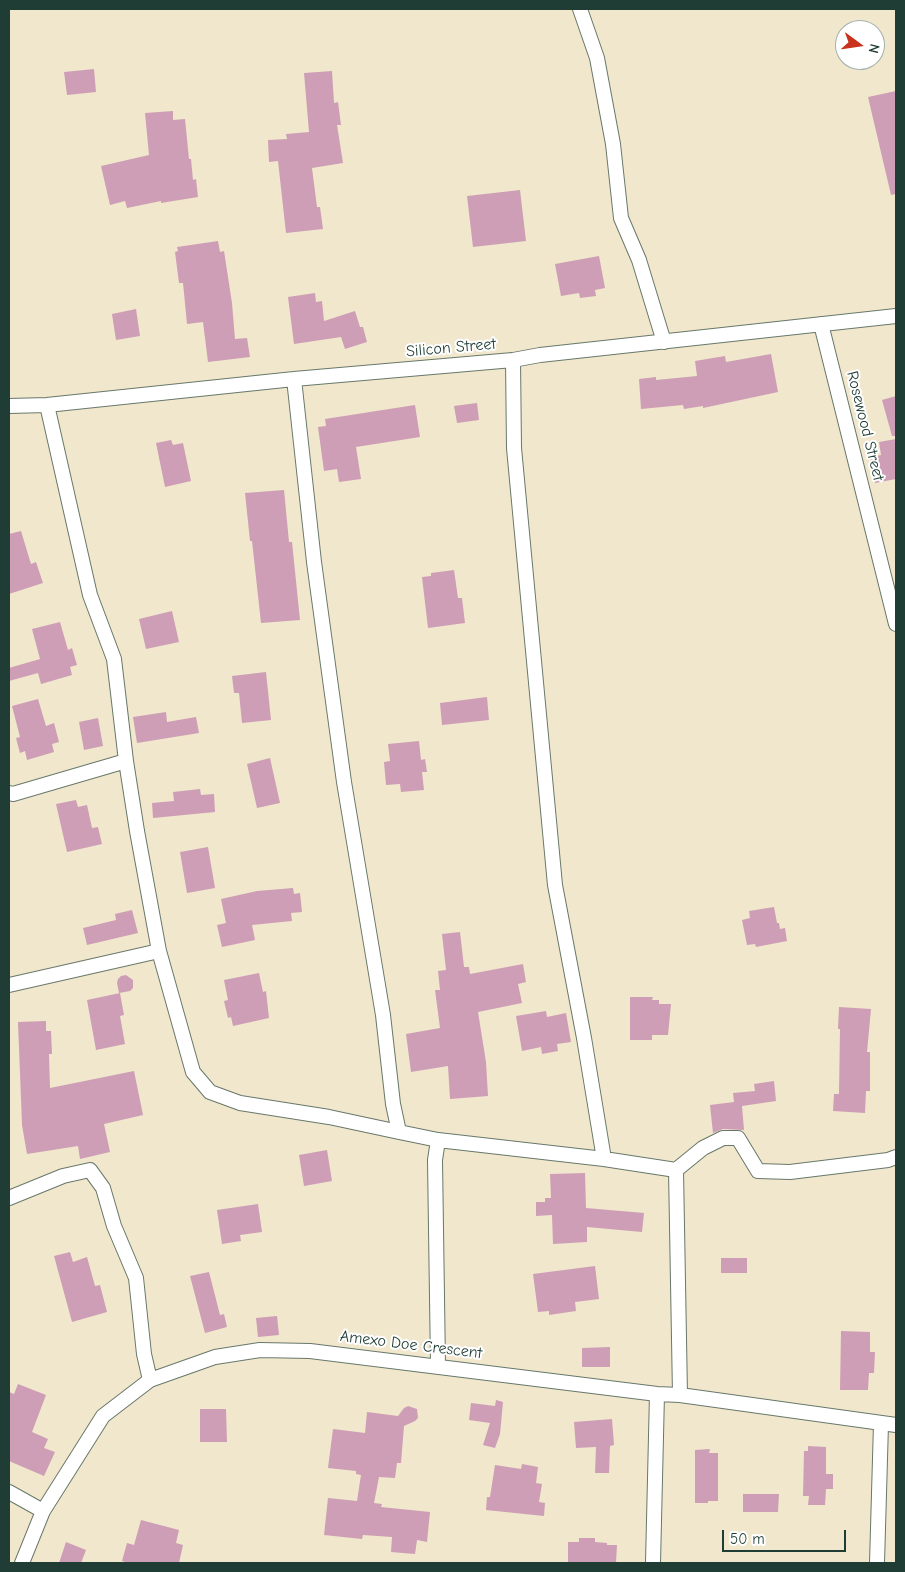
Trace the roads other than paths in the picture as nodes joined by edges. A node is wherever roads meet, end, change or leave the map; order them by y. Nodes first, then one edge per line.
1 (580, 9) edge
2 (896, 316) edge
3 (821, 324) junction
4 (664, 342) junction
5 (513, 360) junction
6 (294, 379) junction
7 (47, 405) junction
8 (9, 406) edge
9 (896, 624) edge
10 (126, 761) junction
11 (9, 793) edge
12 (159, 951) junction
13 (9, 985) edge
14 (399, 1132) junction
15 (438, 1140) junction
16 (896, 1157) edge
17 (604, 1159) junction
18 (676, 1170) junction
19 (9, 1198) edge
20 (438, 1366) junction
21 (150, 1380) junction
22 (657, 1394) junction
23 (680, 1395) junction
24 (881, 1424) junction
25 (896, 1425) edge
26 (9, 1492) edge
27 (43, 1511) junction
28 (22, 1563) edge
29 (653, 1563) edge
30 (877, 1563) edge

1 - 4 street
2 - 3 street, Silicon Street
3 - 4 street, Silicon Street
3 - 9 street, Rosewood Street
4 - 5 street, Silicon Street
5 - 6 street, Silicon Street
5 - 17 street
6 - 7 street, Silicon Street
6 - 14 street
7 - 8 street, Silicon Street
7 - 10 street
10 - 11 street
10 - 12 street
12 - 13 street
12 - 14 street
14 - 15 street
15 - 17 street
15 - 20 street
16 - 18 street
17 - 18 street
18 - 23 street
19 - 21 street
20 - 21 street, Amexo Doe Crescent
20 - 22 street, Amexo Doe Crescent
21 - 27 street, Amexo Doe Crescent
22 - 23 street, Amexo Doe Crescent
22 - 29 street
23 - 24 street, Amexo Doe Crescent
24 - 25 street, Amexo Doe Crescent
24 - 30 street
26 - 27 street
27 - 28 street, Amexo Doe Crescent

